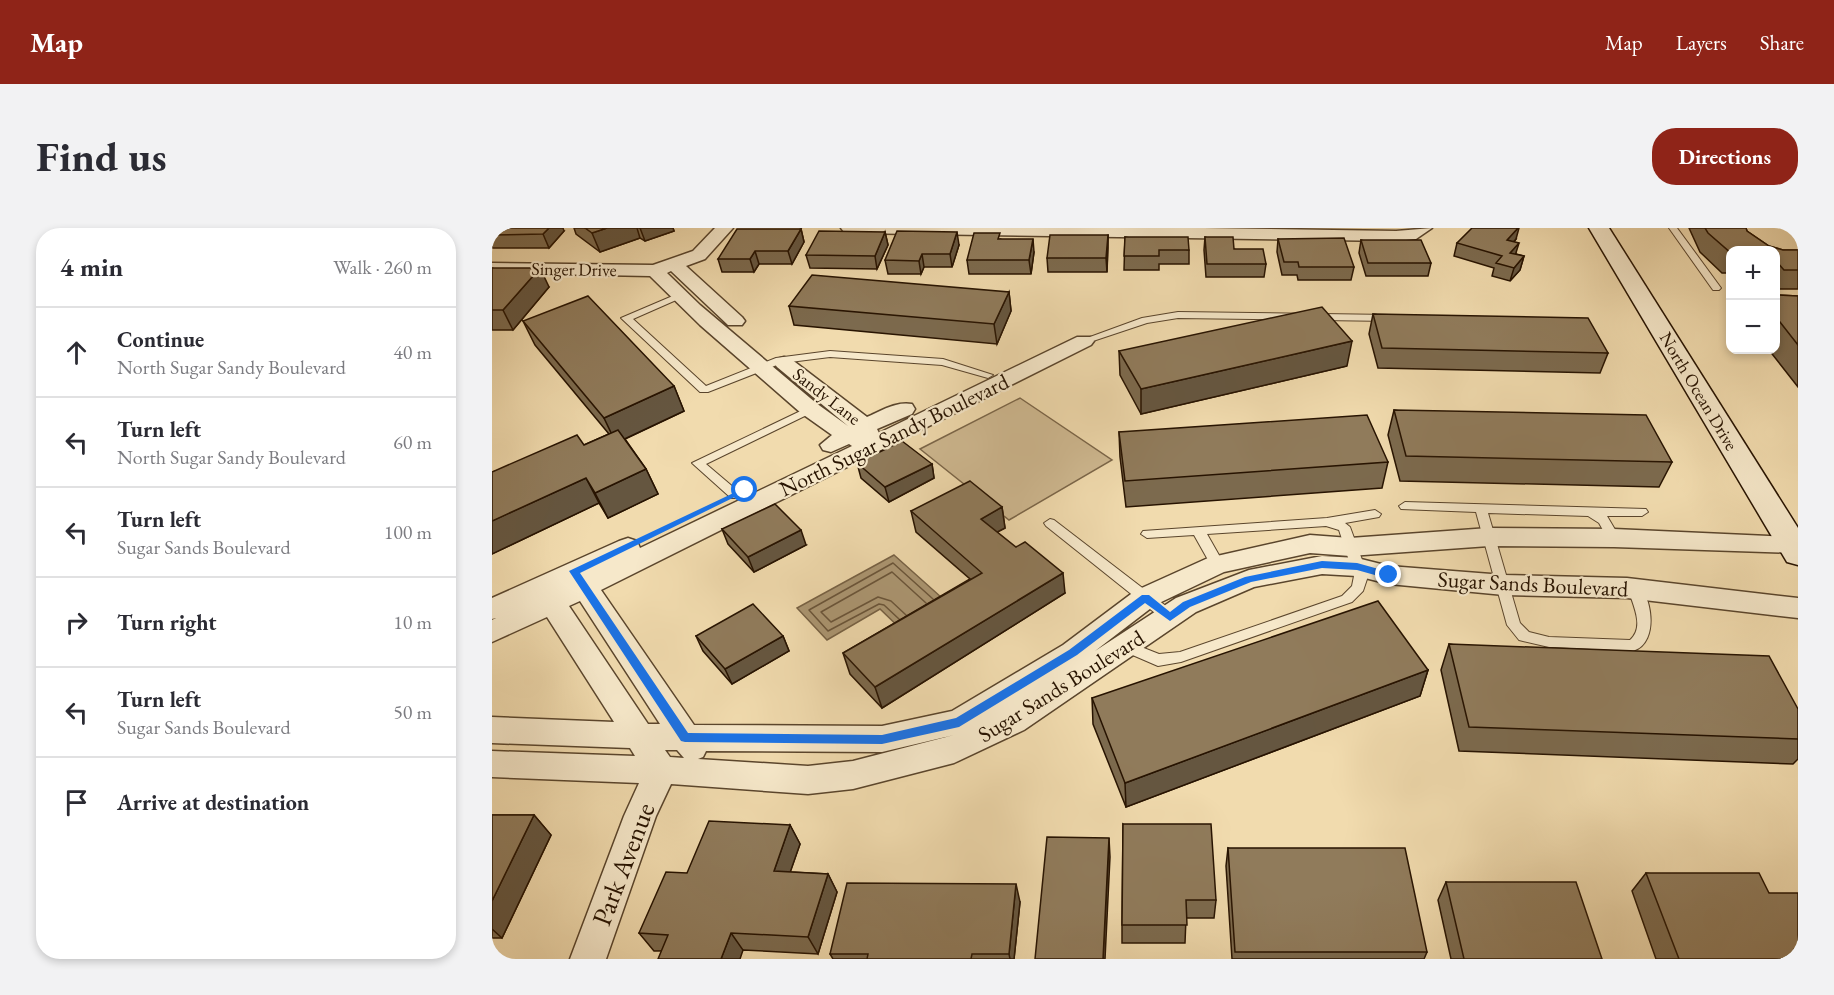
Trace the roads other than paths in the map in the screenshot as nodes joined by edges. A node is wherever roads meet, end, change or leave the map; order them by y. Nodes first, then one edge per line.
1 (724, 228) edge
2 (850, 228) edge
3 (1424, 228) edge
4 (1599, 228) edge
5 (1673, 228) edge
6 (665, 267) junction
7 (492, 268) edge
8 (1716, 288) dead end
9 (678, 297) junction
10 (1404, 318) edge
11 (1083, 341) joint
12 (1041, 363) junction
13 (772, 364) junction
14 (988, 375) junction
15 (811, 409) junction
16 (861, 435) junction
17 (735, 495) junction
18 (1405, 506) dead end
19 (1481, 509) junction
20 (1591, 512) junction
21 (1642, 512) dead end
22 (1375, 514) dead end
23 (1326, 522) junction
24 (1050, 523) dead end
25 (1198, 530) junction
26 (1147, 534) dead end
27 (1490, 537) junction
28 (1614, 538) junction
29 (1796, 550) edge
30 (1354, 557) junction
31 (1217, 564) junction
32 (580, 579) junction
33 (1504, 585) junction
34 (1635, 590) junction
35 (548, 595) junction
36 (1145, 598) junction
37 (1798, 608) edge
38 (492, 609) edge
39 (1170, 617) junction
40 (492, 632) edge
41 (1126, 645) junction
42 (492, 730) edge
43 (638, 735) junction
44 (685, 738) junction
45 (492, 764) edge
46 (661, 770) junction
47 (709, 774) junction
48 (588, 959) edge

1 - 6 street
2 - 3 street
4 - 29 main road, North Ocean Drive
5 - 8 lane
6 - 7 street, Singer Drive
6 - 9 street, Sandy Lane
6 - 13 street, Sandy Lane
9 - 13 street, Sandy Lane
9 - 13 lane
10 - 11 lane
11 - 12 street, North Sugar Sandy Boulevard
12 - 14 street, North Sugar Sandy Boulevard
12 - 16 street, North Sugar Sandy Boulevard
13 - 14 lane
13 - 15 street, Sandy Lane
13 - 16 street, Sandy Lane
14 - 16 street, North Sugar Sandy Boulevard
15 - 16 street, Sandy Lane
15 - 17 lane
16 - 17 street, North Sugar Sandy Boulevard
16 - 32 street, North Sugar Sandy Boulevard
17 - 32 street, North Sugar Sandy Boulevard
18 - 19 lane
19 - 20 lane
19 - 27 lane
20 - 21 lane
20 - 28 lane
22 - 23 lane
23 - 25 lane
23 - 30 lane
24 - 36 lane
25 - 26 lane
25 - 31 lane
27 - 28 street, Sugar Sands Boulevard
27 - 30 street, Sugar Sands Boulevard
27 - 33 lane
28 - 29 street, Sugar Sands Boulevard
30 - 31 street, Sugar Sands Boulevard
30 - 33 street, Sugar Sands Boulevard
30 - 39 street, Sugar Sands Boulevard
30 - 41 lane
31 - 36 street, Sugar Sands Boulevard
32 - 35 street, North Sugar Sandy Boulevard
32 - 44 street
33 - 34 street, Sugar Sands Boulevard
33 - 34 lane
34 - 37 street, Sugar Sands Boulevard
35 - 38 street, North Sugar Sandy Boulevard
35 - 40 street, North Sugar Sandy Boulevard
35 - 43 street
36 - 39 lane
36 - 44 street, Sugar Sands Boulevard
39 - 41 street, Sugar Sands Boulevard
41 - 47 street, Sugar Sands Boulevard
42 - 43 street, Sugar Sands Boulevard
43 - 44 street, Sugar Sands Boulevard
43 - 46 street
44 - 47 street
45 - 46 street, Sugar Sands Boulevard
46 - 47 street, Sugar Sands Boulevard
46 - 48 street, Park Avenue

